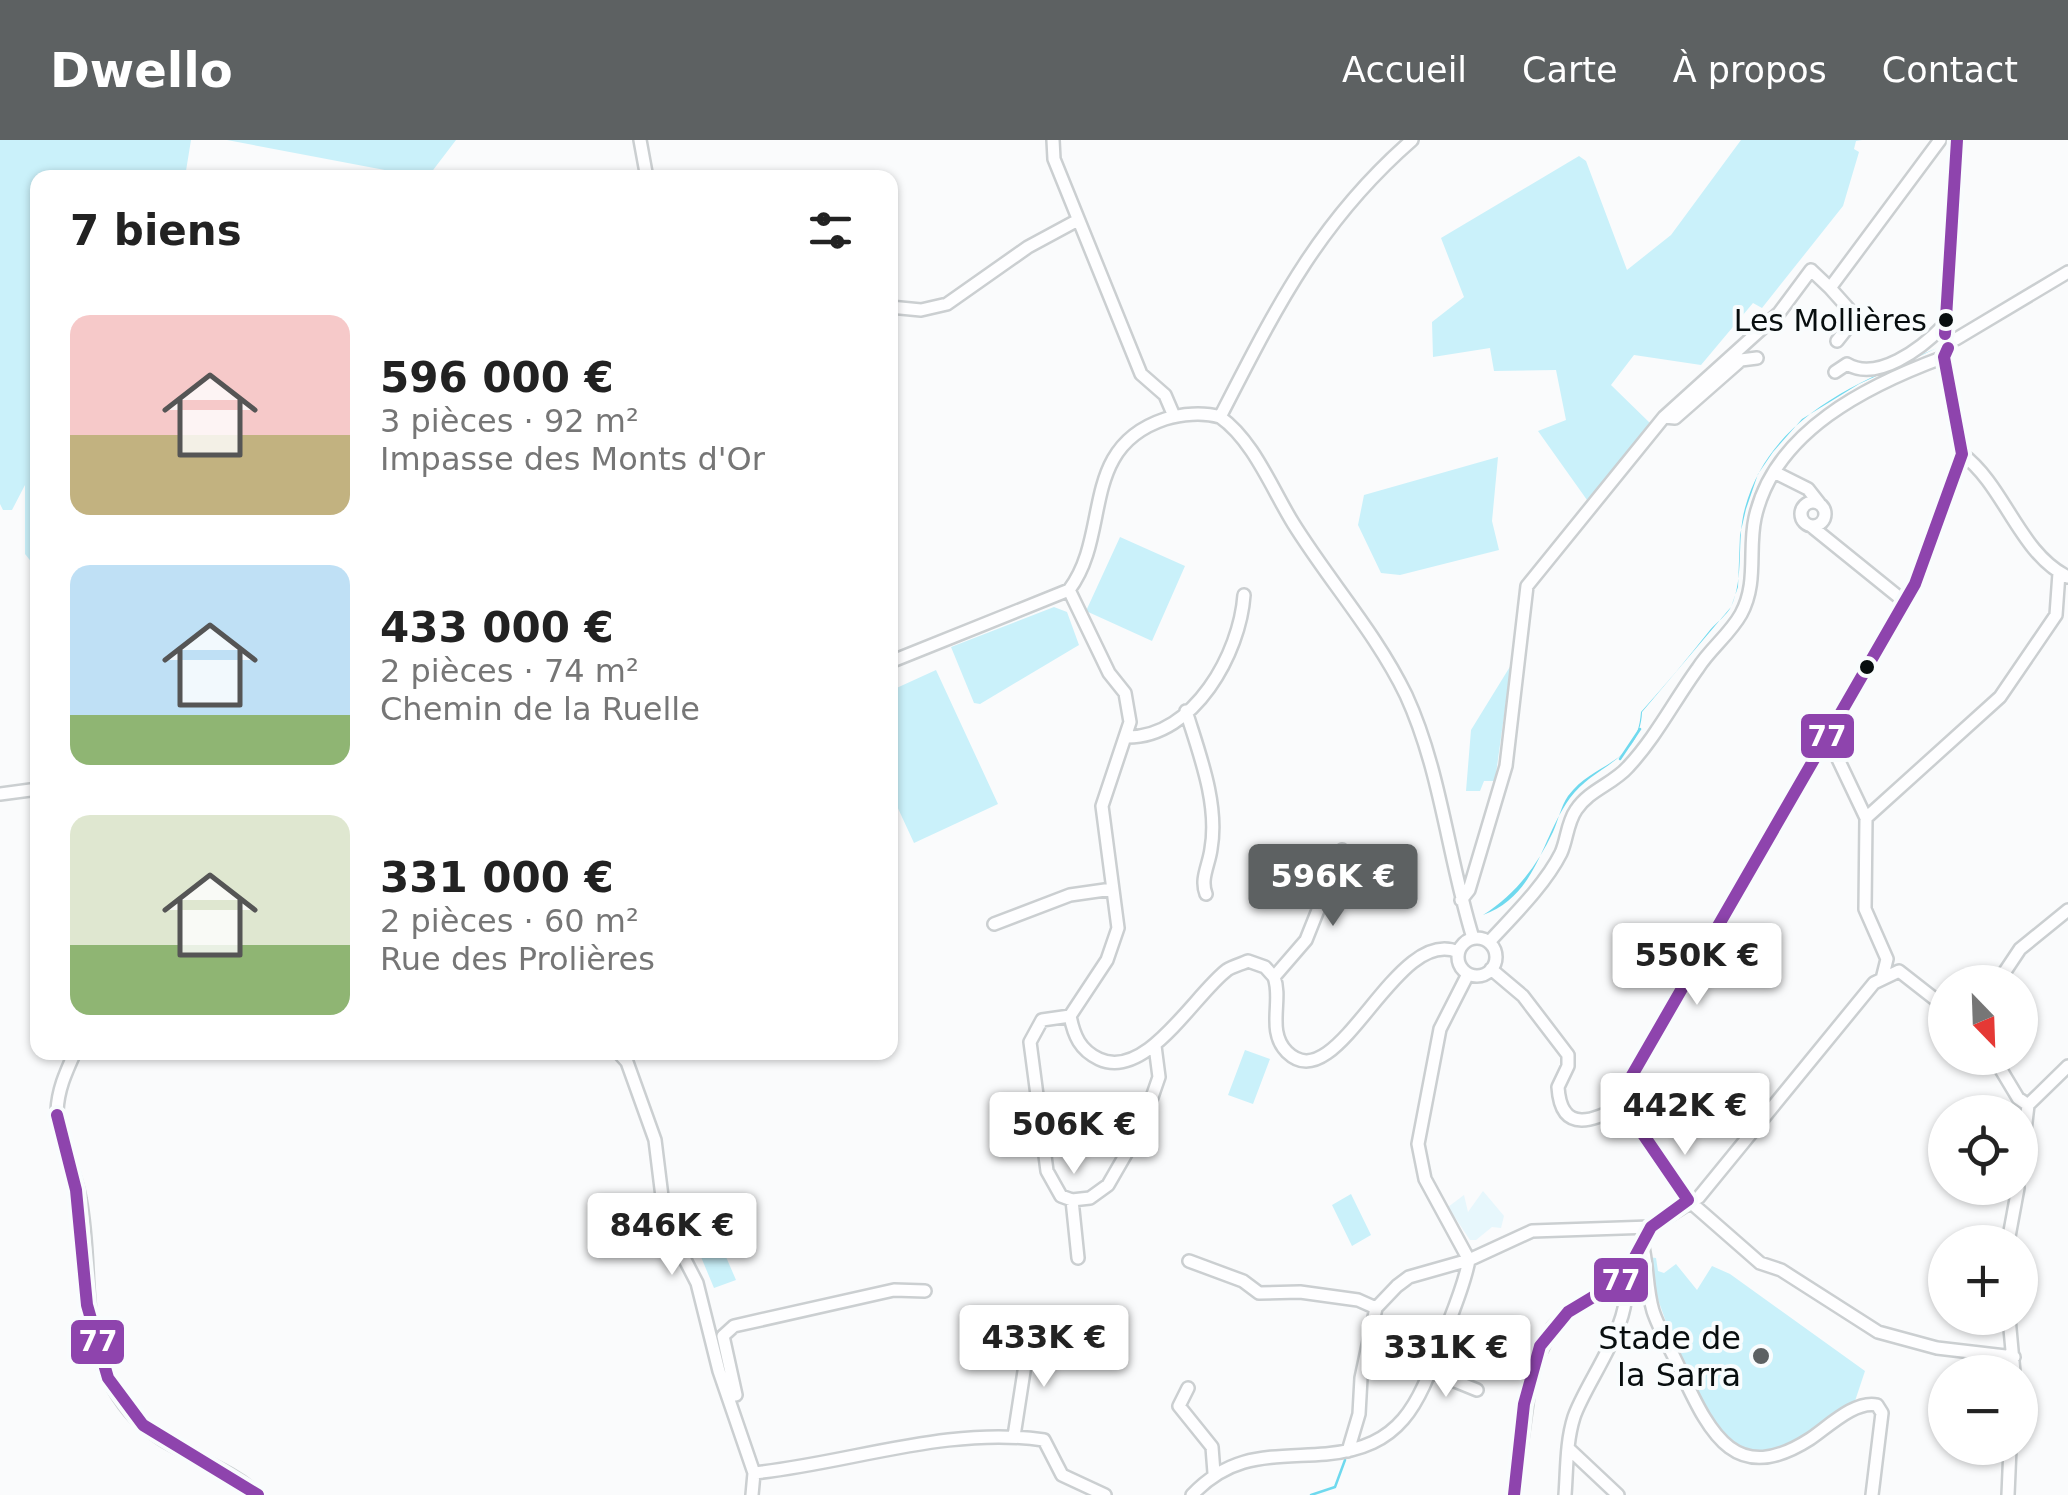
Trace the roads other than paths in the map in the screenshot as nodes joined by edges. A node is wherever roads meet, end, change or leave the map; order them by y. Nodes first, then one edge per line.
1 (640, 140) edge
2 (1053, 140) edge
3 (1412, 140) edge
4 (1940, 140) edge
5 (1957, 140) edge
6 (646, 170) edge
7 (1078, 220) junction
8 (2068, 272) edge
9 (1830, 288) junction
10 (898, 309) edge
11 (1947, 341) junction
12 (1837, 342) dead end
13 (1757, 358) dead end
14 (1835, 372) dead end
15 (1174, 416) junction
16 (1220, 416) junction
17 (1664, 417) junction
18 (1962, 454) junction
19 (1774, 472) junction
20 (2064, 575) edge
21 (1070, 590) junction
22 (1244, 595) dead end
23 (1905, 602) junction
24 (898, 659) edge
25 (1186, 711) junction
26 (1128, 737) junction
27 (1828, 738) junction
28 (30, 789) edge
29 (0, 794) edge
30 (1866, 818) junction
31 (1342, 850) dead end
32 (1112, 889) junction
33 (1206, 894) dead end
34 (1461, 900) junction
35 (2068, 910) edge
36 (994, 924) dead end
37 (1474, 938) junction
38 (1488, 942) junction
39 (1458, 952) junction
40 (2009, 965) edge
41 (1491, 969) junction
42 (1468, 974) junction
43 (1274, 977) junction
44 (1882, 979) junction
45 (1928, 994) edge
46 (1070, 1016) junction
47 (1155, 1046) junction
48 (71, 1060) edge
49 (626, 1060) edge
50 (2068, 1066) edge
51 (2038, 1095) edge
52 (1623, 1104) junction
53 (1072, 1200) junction
54 (1688, 1200) junction
55 (1651, 1226) junction
56 (1642, 1243) junction
57 (1078, 1258) dead end
58 (1469, 1260) junction
59 (1189, 1261) dead end
60 (1623, 1279) junction
61 (926, 1291) dead end
62 (1376, 1308) junction
63 (1029, 1339) dead end
64 (1991, 1355) edge
65 (1430, 1371) junction
66 (1188, 1388) dead end
67 (1477, 1390) dead end
68 (740, 1429) junction
69 (1014, 1436) junction
70 (1568, 1448) junction
71 (1348, 1451) junction
72 (2009, 1465) edge
73 (754, 1473) junction
74 (1214, 1473) junction
75 (258, 1495) edge
76 (752, 1495) edge
77 (1106, 1495) edge
78 (1192, 1495) edge
79 (1514, 1495) edge
80 (1565, 1495) edge
81 (1618, 1495) edge
82 (1872, 1495) edge
83 (2008, 1495) edge

1 - 6 street
2 - 7 street
3 - 16 street
4 - 9 street
5 - 11 street
7 - 10 street
7 - 15 street
8 - 11 street
9 - 12 street
9 - 17 street
11 - 14 street
11 - 18 street
11 - 19 street
13 - 17 street
15 - 16 street
15 - 21 street
16 - 34 street
17 - 34 street
18 - 20 street
18 - 23 street
19 - 23 street
19 - 38 street
20 - 30 street
21 - 24 street
21 - 26 street
22 - 25 street
23 - 27 street
25 - 26 street
25 - 33 street
26 - 32 street
27 - 30 street
27 - 52 street
28 - 29 street
30 - 44 street
31 - 43 street
32 - 36 street
32 - 46 street
34 - 37 street
35 - 40 street
37 - 38 street
37 - 39 street
38 - 41 street
39 - 42 street
39 - 43 street
41 - 42 street
41 - 52 street
42 - 58 street
43 - 47 street
44 - 45 street
44 - 54 street
46 - 47 street
46 - 53 street
47 - 53 street
48 - 75 street
49 - 68 street
50 - 51 street
52 - 54 street
53 - 57 street
54 - 55 street
54 - 64 street
55 - 56 street
55 - 58 street
56 - 60 street
56 - 82 street
58 - 62 street
58 - 65 street
59 - 62 street
60 - 70 street
60 - 79 street
61 - 68 street
62 - 71 street
63 - 69 street
65 - 67 street
65 - 71 street
66 - 74 street
68 - 73 street
69 - 73 street
69 - 77 street
70 - 80 street
70 - 81 street
71 - 74 street
72 - 83 street
73 - 76 street
74 - 78 street

